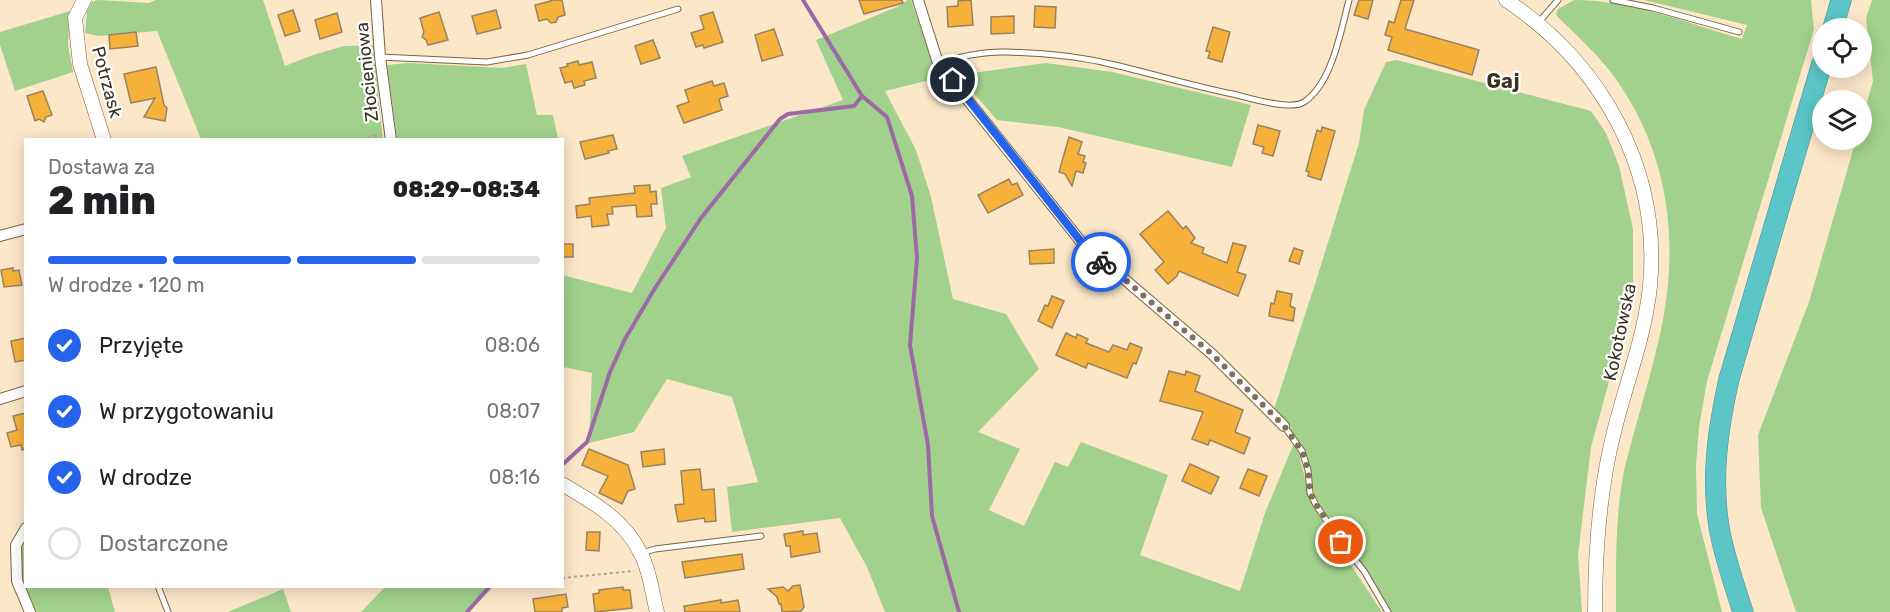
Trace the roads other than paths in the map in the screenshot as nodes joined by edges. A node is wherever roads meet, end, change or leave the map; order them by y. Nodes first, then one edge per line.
1 (84, 0) edge
2 (376, 0) edge
3 (918, 0) edge
4 (1349, 0) edge
5 (1506, 0) edge
6 (1558, 0) edge
7 (1613, 0) edge
8 (1841, 0) edge
9 (678, 9) dead end
10 (1836, 18) edge
11 (1538, 23) junction
12 (1739, 32) dead end
13 (380, 57) junction
14 (938, 63) junction
15 (1818, 78) edge
16 (390, 137) edge
17 (103, 138) edge
18 (24, 230) edge
19 (0, 236) edge
20 (24, 392) edge
21 (0, 399) edge
22 (1284, 426) joint
23 (564, 485) edge
24 (24, 531) edge
25 (761, 536) dead end
26 (641, 554) junction
27 (159, 588) edge
28 (30, 612) edge
29 (168, 612) edge
30 (657, 612) edge
31 (1388, 612) edge
32 (1595, 612) edge
33 (1743, 612) edge

1 - 17 street, Potrzask
2 - 13 street, Złocieniowa
3 - 14 street
4 - 14 lane
5 - 11 street, Kokotowska
6 - 11 lane
7 - 12 lane
8 - 10 highway
9 - 13 lane
11 - 32 street, Kokotowska
13 - 16 street, Złocieniowa
14 - 22 street
15 - 33 highway
18 - 19 street
20 - 21 street
22 - 31 lane
23 - 26 street
24 - 28 street
25 - 26 lane
26 - 30 street
27 - 29 lane

